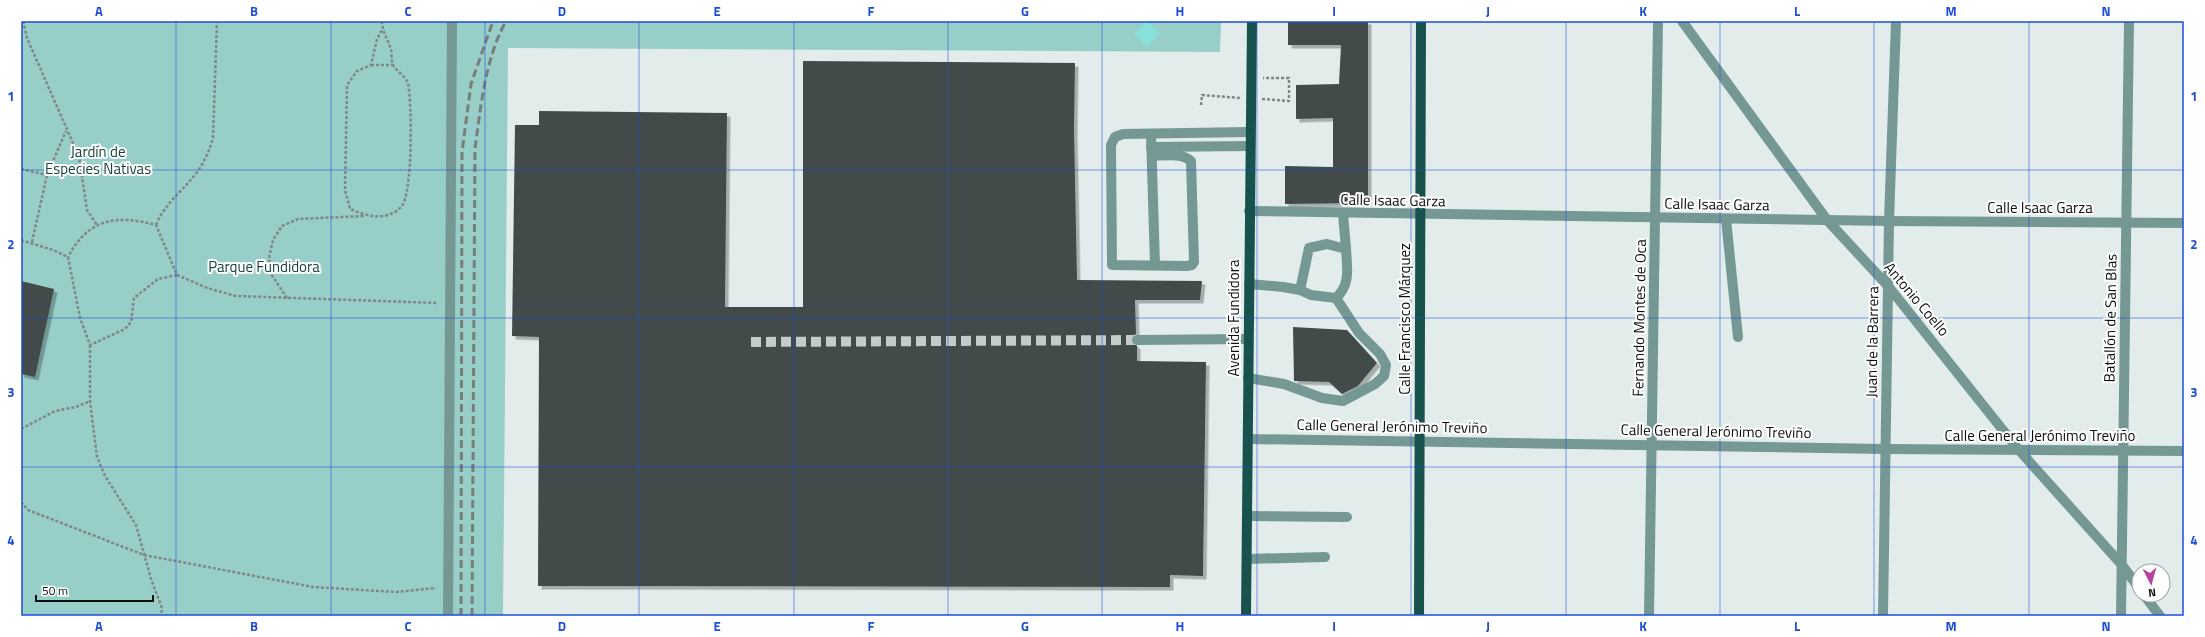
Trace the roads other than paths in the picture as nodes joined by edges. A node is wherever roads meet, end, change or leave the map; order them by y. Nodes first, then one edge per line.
1 (452, 21) edge
2 (1252, 21) edge
3 (1421, 21) edge
4 (1658, 21) edge
5 (1682, 21) edge
6 (1896, 21) edge
7 (2129, 21) edge
8 (1250, 132) junction
9 (1151, 134) junction
10 (1250, 146) junction
11 (1152, 151) junction
12 (1249, 211) junction
13 (1343, 214) junction
14 (1419, 215) junction
15 (1655, 218) junction
16 (1726, 219) junction
17 (1828, 220) junction
18 (1888, 221) junction
19 (2126, 222) junction
20 (2184, 223) edge
21 (1346, 249) junction
22 (1155, 266) junction
23 (1249, 284) junction
24 (1888, 286) junction
25 (1300, 290) junction
26 (1336, 298) junction
27 (1738, 337) dead end
28 (1248, 339) junction
29 (1137, 340) tunnel mouth
30 (1248, 378) junction
31 (1248, 439) junction
32 (1419, 441) junction
33 (1652, 445) junction
34 (1884, 449) junction
35 (2018, 449) junction
36 (2123, 450) junction
37 (2184, 451) edge
38 (1248, 516) junction
39 (1347, 517) dead end
40 (1325, 557) dead end
41 (1247, 559) junction
42 (2122, 565) junction
43 (2131, 577) edge
44 (2150, 603) edge
45 (448, 616) edge
46 (1246, 616) edge
47 (1419, 616) edge
48 (1649, 616) edge
49 (1883, 616) edge
50 (2121, 616) edge
51 (2160, 616) edge

1 - 45 street
2 - 8 main road, Avenida Fundidora
3 - 14 main road, Calle Francisco Márquez
4 - 15 street, Fernando Montes de Oca
5 - 17 street, Antonio Coello
6 - 18 street, Juan de la Barrera
7 - 19 street, Batallón de San Blas
8 - 9 street
8 - 10 main road, Avenida Fundidora
9 - 11 street
9 - 22 street
10 - 11 street
10 - 12 main road, Avenida Fundidora
11 - 22 street
11 - 22 street
12 - 13 street, Calle Isaac Garza
12 - 23 main road, Avenida Fundidora
13 - 14 street, Calle Isaac Garza
13 - 21 street
14 - 15 street, Calle Isaac Garza
14 - 32 main road, Calle Francisco Márquez
15 - 16 street, Calle Isaac Garza
15 - 33 street, Fernando Montes de Oca
16 - 17 street, Calle Isaac Garza
16 - 27 street
17 - 18 street, Calle Isaac Garza
17 - 24 street, Antonio Coello
18 - 19 street, Calle Isaac Garza
18 - 24 street, Juan de la Barrera
19 - 20 street, Calle Isaac Garza
19 - 36 street, Batallón de San Blas
21 - 25 street
21 - 26 street
23 - 25 street
23 - 28 main road, Avenida Fundidora
24 - 34 street, Juan de la Barrera
24 - 35 street, Antonio Coello
25 - 26 street
26 - 30 street
28 - 29 street
28 - 30 main road, Avenida Fundidora
30 - 31 main road, Avenida Fundidora
31 - 32 street, Calle General Jerónimo Treviño
31 - 38 main road, Avenida Fundidora
32 - 33 street, Calle General Jerónimo Treviño
32 - 47 main road, Calle Francisco Márquez
33 - 34 street, Calle General Jerónimo Treviño
33 - 48 street, Fernando Montes de Oca
34 - 35 street, Calle General Jerónimo Treviño
34 - 49 street, Juan de la Barrera
35 - 36 street, Calle General Jerónimo Treviño
35 - 42 street, Antonio Coello
36 - 37 street, Calle General Jerónimo Treviño
36 - 42 street, Batallón de San Blas
38 - 39 street
38 - 41 main road, Avenida Fundidora
40 - 41 street
41 - 46 main road, Avenida Fundidora
42 - 43 street, Antonio Coello
42 - 50 street, Batallón de San Blas
44 - 51 street

